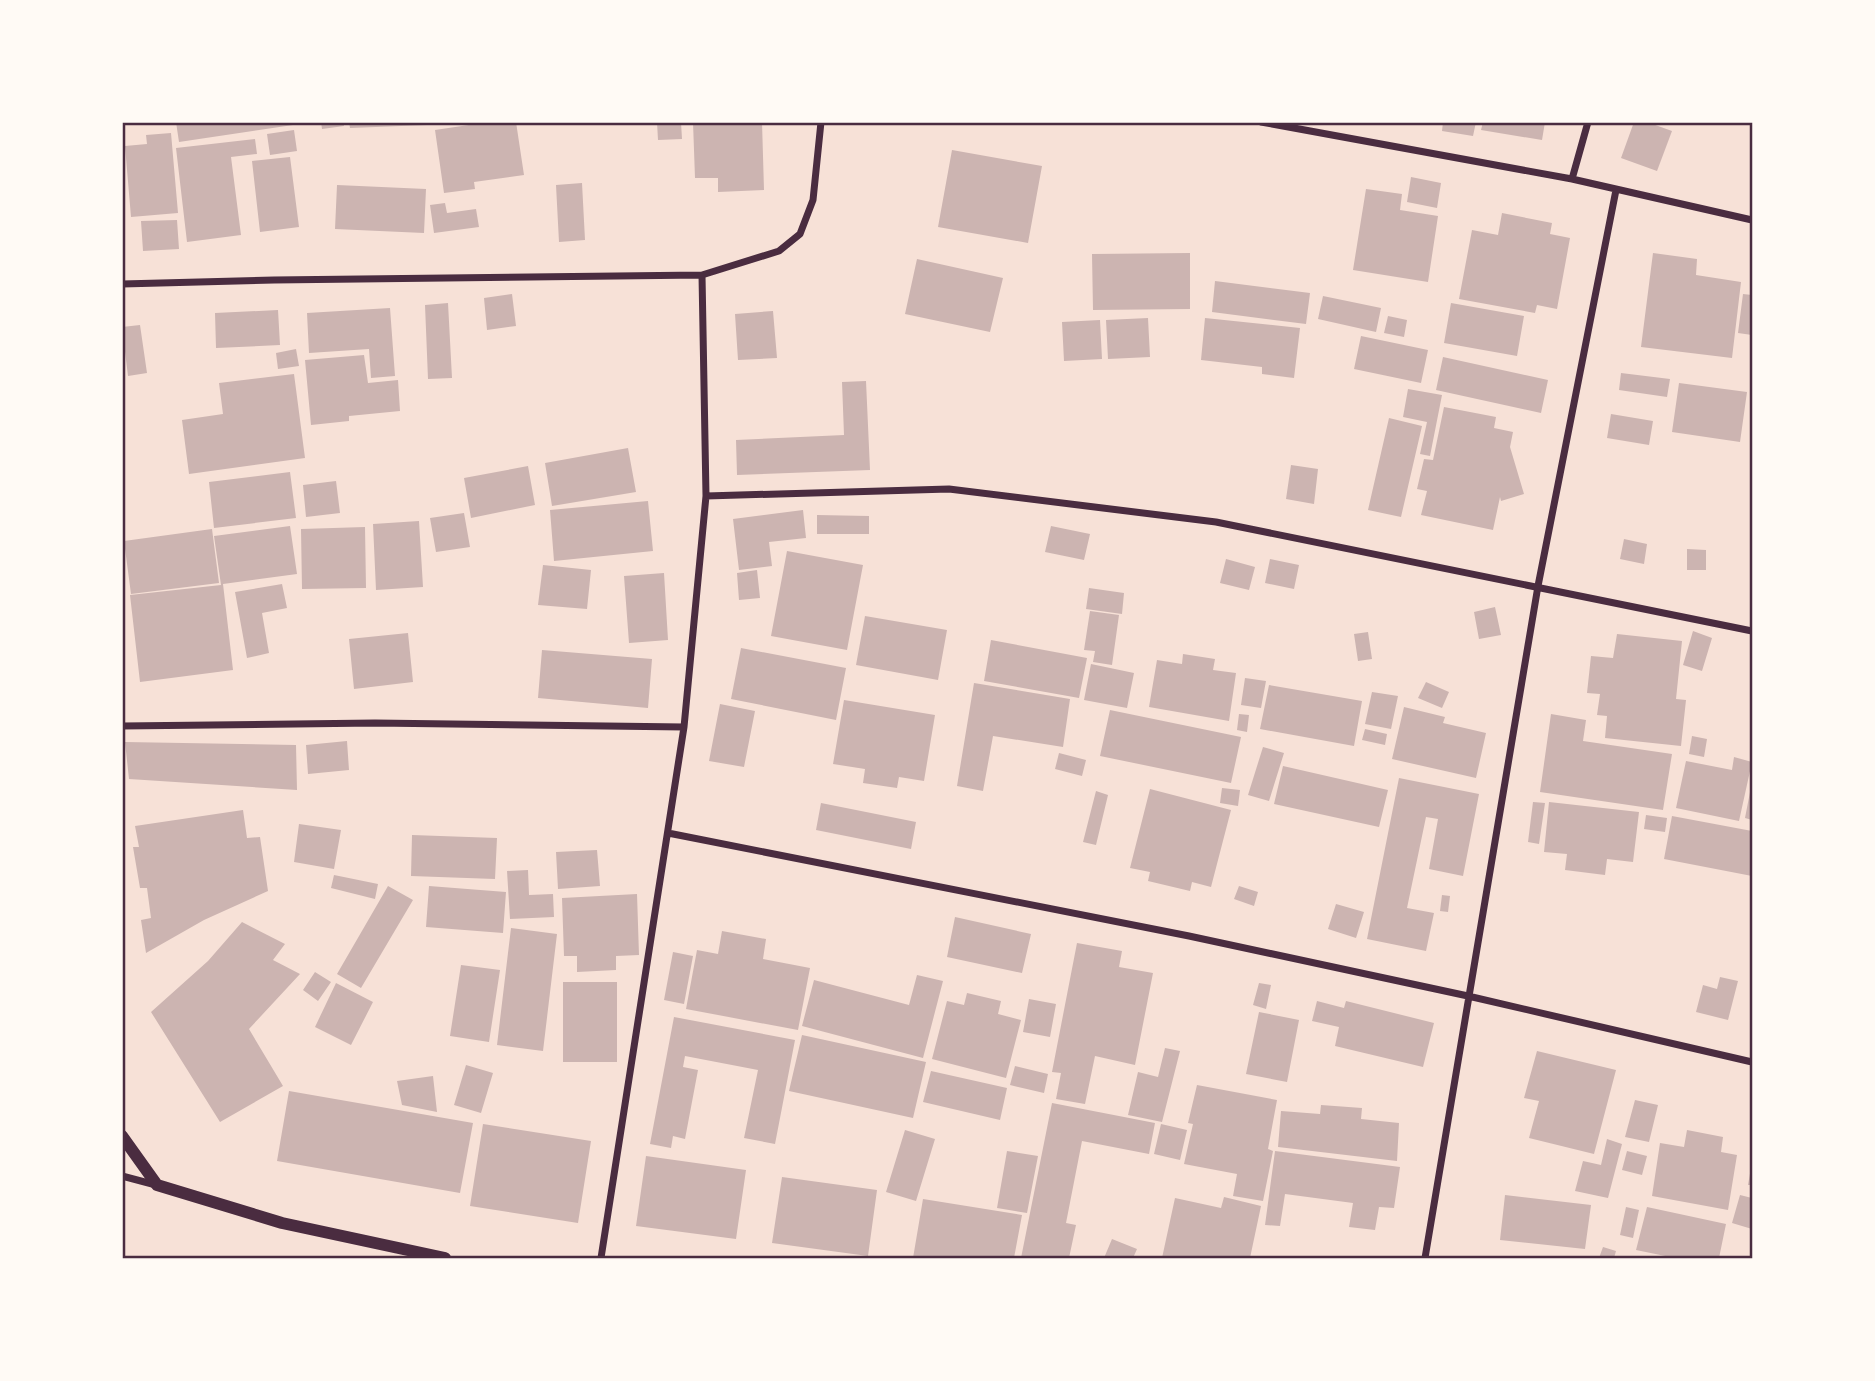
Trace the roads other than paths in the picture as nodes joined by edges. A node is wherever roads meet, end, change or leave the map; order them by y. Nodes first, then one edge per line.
1 (821, 122) edge
2 (1261, 122) edge
3 (1588, 122) edge
4 (1572, 179) junction
5 (1616, 190) junction
6 (1752, 220) edge
7 (702, 275) junction
8 (122, 284) edge
9 (706, 496) junction
10 (1538, 586) junction
11 (1752, 631) edge
12 (122, 726) edge
13 (684, 727) junction
14 (668, 833) junction
15 (1468, 996) junction
16 (1752, 1062) edge
17 (122, 1136) edge
18 (122, 1176) edge
19 (157, 1185) junction
20 (444, 1258) edge
21 (601, 1258) edge
22 (1425, 1258) edge

1 - 7 street
2 - 4 street
3 - 4 street
4 - 5 street
5 - 6 street
5 - 10 street
7 - 8 street
7 - 9 street
9 - 10 street
9 - 13 street
10 - 11 street
10 - 15 street
12 - 13 street
13 - 14 street
14 - 15 street
14 - 21 street
15 - 16 street
15 - 22 street
17 - 19 street
18 - 19 street
19 - 20 street

